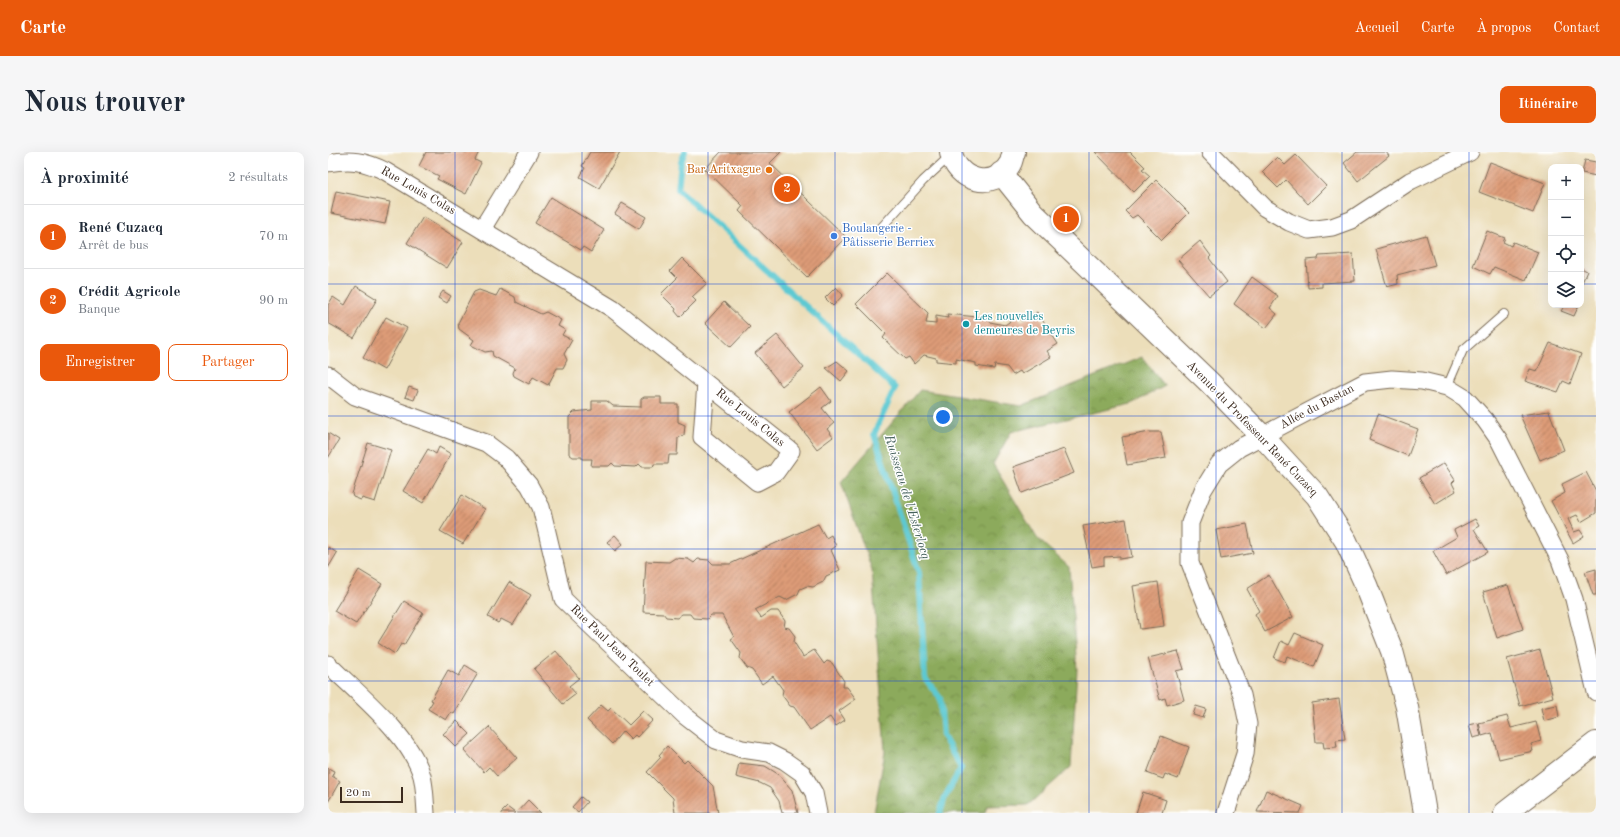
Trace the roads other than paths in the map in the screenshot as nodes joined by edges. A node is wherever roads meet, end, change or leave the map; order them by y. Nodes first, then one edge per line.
1 (529, 152) edge
2 (1014, 152) edge
3 (1210, 152) edge
4 (1470, 152) edge
5 (951, 154) edge
6 (328, 163) edge
7 (1001, 173) junction
8 (482, 229) junction
9 (880, 229) dead end
10 (1504, 314) dead end
11 (328, 375) edge
12 (706, 383) junction
13 (1447, 387) junction
14 (1262, 436) junction
15 (328, 664) edge
16 (1596, 692) edge
17 (1596, 743) edge
18 (426, 813) edge
19 (818, 813) edge
20 (1226, 813) edge
21 (1425, 813) edge
22 (1505, 813) edge

1 - 8 street
2 - 7 street
3 - 4 street
5 - 7 street
5 - 9 lane
6 - 8 street, Rue Louis Colas
7 - 14 street, Avenue du Professeur René Cuzacq
8 - 12 street, Rue Louis Colas
10 - 13 lane
11 - 19 street, Rue Paul Jean Toulet
12 - 12 street, Rue Louis Colas
13 - 14 street, Allée du Bastan
13 - 16 street, Allée du Bastan
14 - 20 street, Allée du Bastan
14 - 21 street, Avenue du Professeur René Cuzacq
15 - 18 street
17 - 22 street

